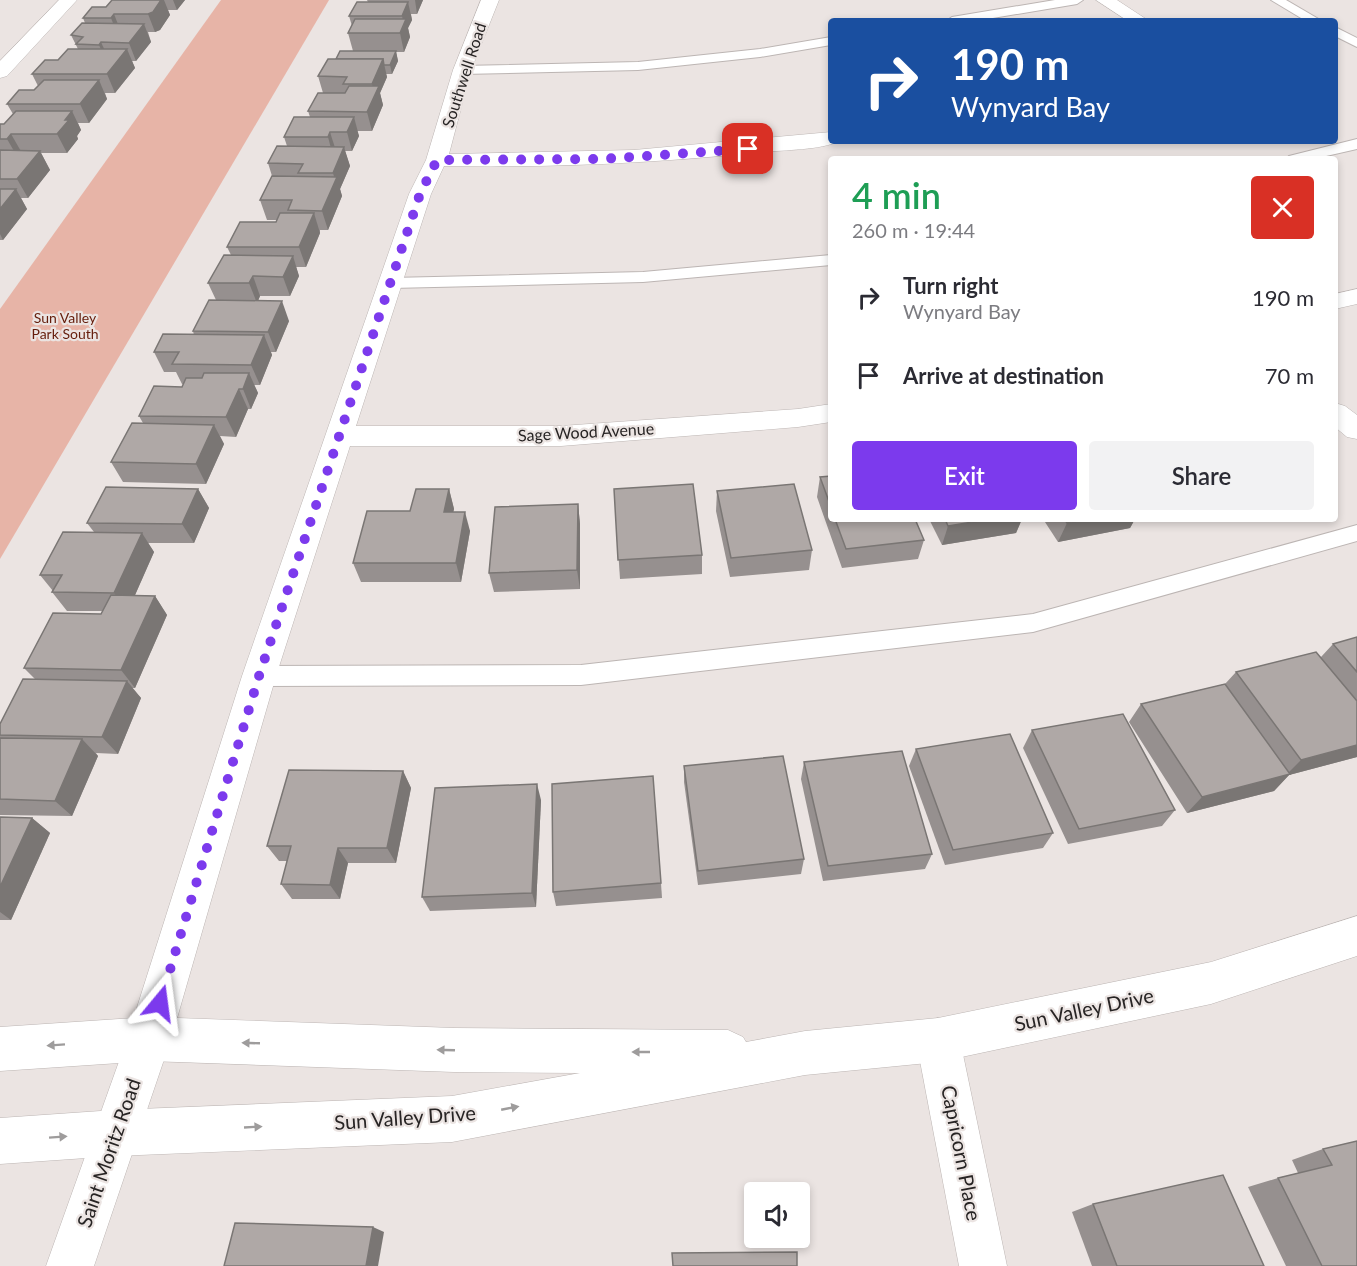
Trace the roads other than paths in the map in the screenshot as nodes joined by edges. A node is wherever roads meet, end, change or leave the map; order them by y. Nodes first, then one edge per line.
1 (68, 0) edge
2 (490, 0) edge
3 (1077, 0) edge
4 (1105, 0) edge
5 (1277, 0) edge
6 (970, 18) edge
7 (1135, 18) edge
8 (1310, 18) edge
9 (1338, 33) edge
10 (828, 42) edge
11 (1357, 43) edge
12 (462, 70) junction
13 (0, 72) edge
14 (828, 138) edge
15 (1357, 144) edge
16 (1307, 156) edge
17 (437, 160) junction
18 (828, 260) edge
19 (391, 283) junction
20 (1357, 296) edge
21 (1338, 301) edge
22 (828, 414) edge
23 (1338, 414) edge
24 (1357, 430) edge
25 (340, 436) junction
26 (1357, 533) edge
27 (259, 676) junction
28 (1357, 936) edge
29 (149, 1040) junction
30 (938, 1040) junction
31 (0, 1049) edge
32 (805, 1053) junction
33 (115, 1133) junction
34 (0, 1141) edge
35 (70, 1266) edge
36 (983, 1266) edge

1 - 13 street
2 - 12 street, Southwell Road
3 - 6 lane
4 - 7 street
5 - 8 lane
9 - 11 lane
10 - 12 lane
12 - 17 street, Southwell Road
14 - 17 street
15 - 16 lane
17 - 19 street, Southwell Road
18 - 19 lane
19 - 25 street, Southwell Road
20 - 21 street
22 - 25 street, Sage Wood Avenue
23 - 24 street
25 - 27 street, Southwell Road
26 - 27 lane
27 - 29 street, Southwell Road
28 - 30 street, Sun Valley Drive
29 -> 31 street, Sun Valley Drive
32 -> 29 street, Sun Valley Drive
29 - 33 street, Saint Moritz Road
30 - 32 street, Sun Valley Drive
30 - 36 street, Capricorn Place
33 -> 32 street, Sun Valley Drive
34 -> 33 street, Sun Valley Drive
33 - 35 street, Saint Moritz Road

